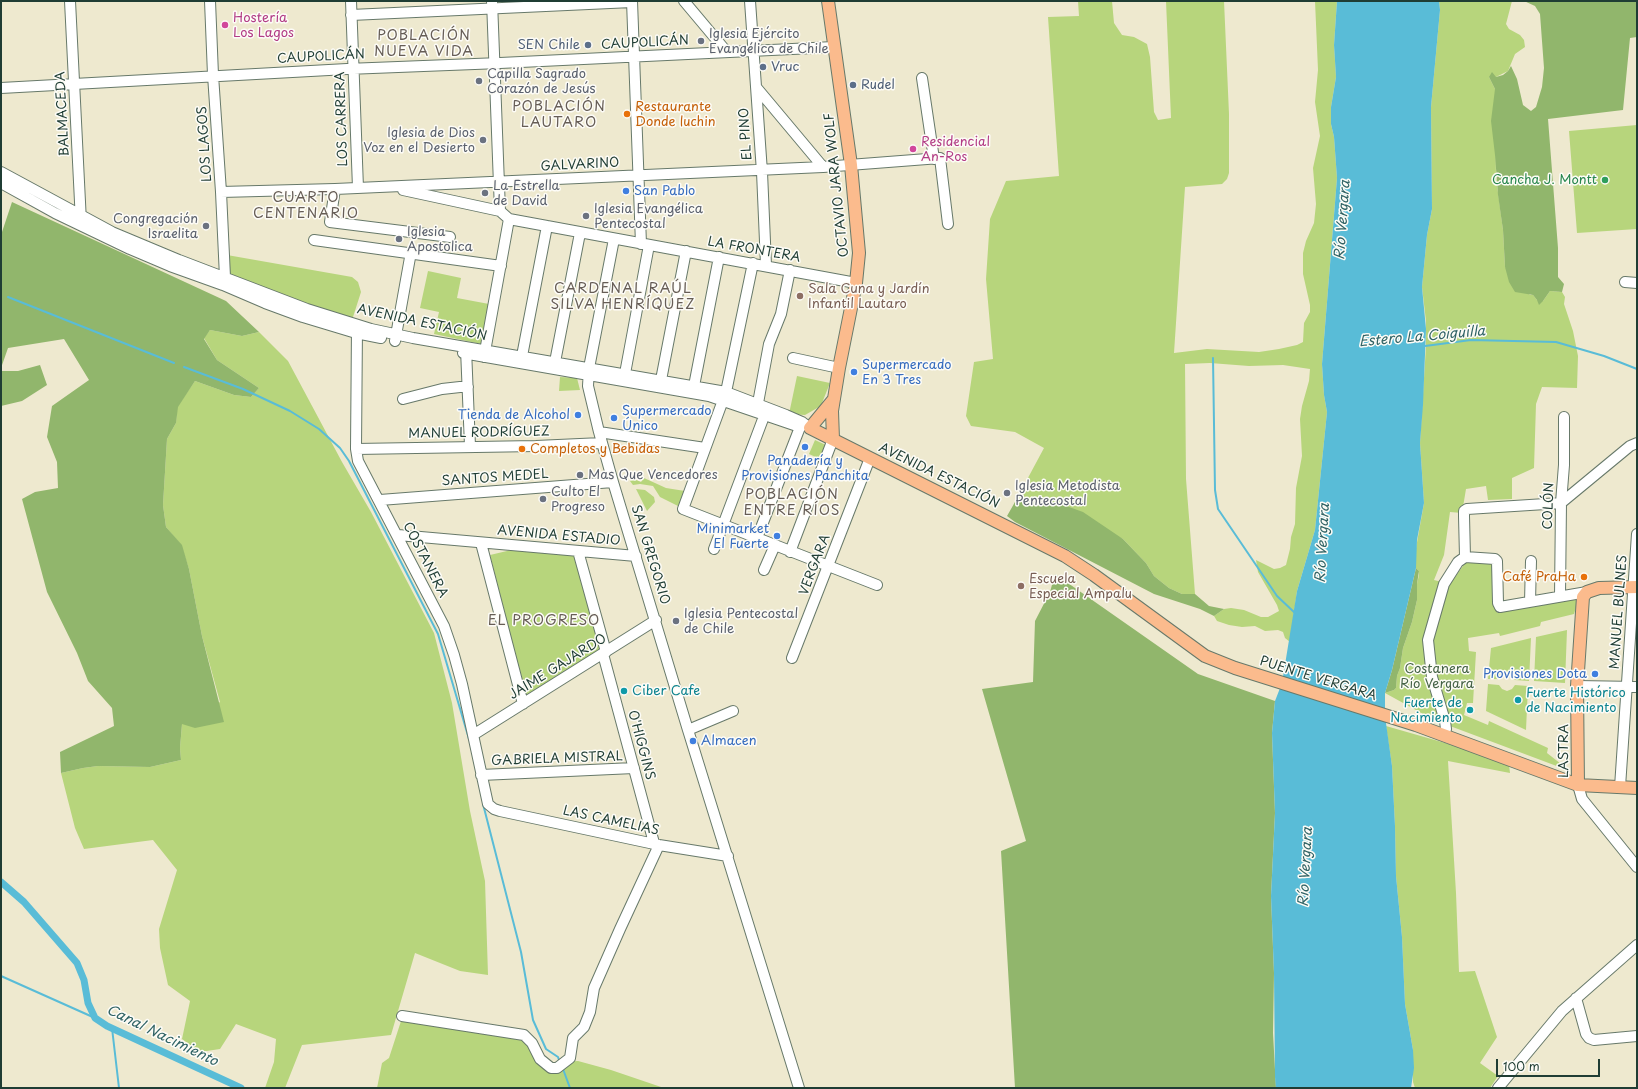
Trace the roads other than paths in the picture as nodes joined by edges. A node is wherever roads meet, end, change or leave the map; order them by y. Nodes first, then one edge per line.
1 (70, 1) edge
2 (210, 1) edge
3 (351, 1) edge
4 (684, 1) edge
5 (750, 1) edge
6 (828, 1) edge
7 (632, 2) edge
8 (492, 5) edge
9 (351, 14) junction
10 (834, 47) junction
11 (753, 50) junction
12 (726, 52) junction
13 (634, 57) junction
14 (494, 64) junction
15 (354, 68) junction
16 (213, 76) junction
17 (922, 78) dead end
18 (75, 84) junction
19 (756, 87) junction
20 (1, 88) edge
21 (937, 159) junction
22 (851, 165) junction
23 (823, 167) junction
24 (761, 170) junction
25 (1, 172) edge
26 (639, 175) junction
27 (499, 181) junction
28 (1, 183) edge
29 (390, 187) junction
30 (358, 188) junction
31 (335, 189) junction
32 (221, 192) junction
33 (32, 195) junction
34 (500, 211) junction
35 (509, 219) junction
36 (81, 221) junction
37 (948, 224) dead end
38 (546, 226) junction
39 (580, 233) junction
40 (450, 237) dead end
41 (614, 239) junction
42 (314, 240) dead end
43 (645, 245) junction
44 (686, 251) junction
45 (411, 252) junction
46 (719, 257) junction
47 (753, 263) junction
48 (501, 266) junction
49 (766, 266) junction
50 (790, 270) junction
51 (224, 281) junction
52 (1625, 282) dead end
53 (856, 283) junction
54 (1637, 283) edge
55 (357, 329) junction
56 (396, 337) junction
57 (466, 350) junction
58 (484, 354) junction
59 (522, 356) junction
60 (793, 358) dead end
61 (555, 362) junction
62 (839, 368) junction
63 (589, 372) junction
64 (625, 377) junction
65 (661, 380) junction
66 (694, 386) junction
67 (468, 387) junction
68 (725, 397) junction
69 (403, 399) dead end
70 (834, 399) junction
71 (763, 409) junction
72 (1564, 417) dead end
73 (804, 425) junction
74 (599, 432) junction
75 (833, 439) junction
76 (602, 443) junction
77 (1637, 443) edge
78 (470, 446) junction
79 (356, 448) junction
80 (705, 448) junction
81 (870, 458) junction
82 (613, 482) junction
83 (380, 500) junction
84 (1561, 503) junction
85 (723, 525) junction
86 (1637, 534) edge
87 (398, 535) junction
88 (757, 538) junction
89 (481, 543) junction
90 (775, 545) junction
91 (714, 549) dead end
92 (578, 551) junction
93 (790, 552) junction
94 (636, 556) junction
95 (1465, 558) junction
96 (1531, 561) dead end
97 (828, 566) junction
98 (764, 570) dead end
99 (877, 585) dead end
100 (1636, 587) edge
101 (1587, 592) junction
102 (1560, 596) junction
103 (1530, 602) junction
104 (656, 620) junction
105 (1634, 635) edge
106 (604, 653) junction
107 (792, 658) dead end
108 (1235, 668) joint
109 (1577, 686) junction
110 (1632, 687) edge
111 (523, 704) junction
112 (733, 711) dead end
113 (688, 730) junction
114 (473, 735) junction
115 (1444, 735) junction
116 (634, 768) junction
117 (481, 775) junction
118 (1578, 785) junction
119 (1620, 787) junction
120 (1637, 788) edge
121 (490, 807) joint
122 (657, 844) junction
123 (728, 856) junction
124 (1637, 867) edge
125 (1637, 945) edge
126 (1576, 998) junction
127 (402, 1016) dead end
128 (1637, 1036) edge
129 (799, 1088) edge
130 (1498, 1088) edge

1 - 18 street, BALMACEDA
2 - 16 street, LOS LAGOS
3 - 9 street, LOS CARRERA
4 - 12 street
5 - 11 street, EL PINO
6 - 10 main road, OCTAVIO JARA WOLF
7 - 8 street
7 - 13 street
8 - 9 street
8 - 14 street
9 - 15 street, LOS CARRERA
10 - 11 street, CAUPOLICÁN
10 - 22 main road, OCTAVIO JARA WOLF
11 - 12 street, CAUPOLICÁN
11 - 19 street, EL PINO
12 - 13 street, CAUPOLICÁN
13 - 14 street, CAUPOLICÁN
13 - 26 street
14 - 15 street, CAUPOLICÁN
14 - 27 street
15 - 16 street, CAUPOLICÁN
15 - 30 street, LOS CARRERA
16 - 18 street, CAUPOLICÁN
16 - 32 street, LOS LAGOS
17 - 21 street
18 - 20 street, CAUPOLICÁN
18 - 36 street, BALMACEDA
19 - 23 street
19 - 24 street, EL PINO
21 - 22 street, GALVARINO
21 - 37 street
22 - 23 street, GALVARINO
22 - 53 main road, OCTAVIO JARA WOLF
23 - 24 street, GALVARINO
24 - 26 street, GALVARINO
24 - 49 street, EL PINO
25 - 33 street, AVENIDA ESTACIÓN
26 - 27 street, GALVARINO
26 - 43 street
27 - 29 street, GALVARINO
27 - 34 street
28 - 33 street, AVENIDA ESTACIÓN
29 - 30 street, GALVARINO
29 - 34 street
30 - 31 street, GALVARINO
31 - 32 street, GALVARINO
31 - 40 street
32 - 51 street, LOS LAGOS
33 - 36 street, AVENIDA ESTACIÓN
34 - 35 street
35 - 38 street, LA FRONTERA
35 - 48 street
36 - 51 street, AVENIDA ESTACIÓN
38 - 39 street, LA FRONTERA
38 - 59 street
39 - 41 street, LA FRONTERA
39 - 61 street
41 - 43 street, LA FRONTERA
41 - 63 street, SAN GREGORIO
42 - 45 street
43 - 44 street, LA FRONTERA
43 - 64 street
44 - 46 street, LA FRONTERA
44 - 65 street
45 - 48 street
45 - 56 street
46 - 47 street, LA FRONTERA
46 - 66 street
47 - 49 street, LA FRONTERA
47 - 68 street
48 - 58 street
49 - 50 street, LA FRONTERA
50 - 53 street, LA FRONTERA
50 - 71 street
51 - 55 street, AVENIDA ESTACIÓN
52 - 54 street
53 - 62 main road, OCTAVIO JARA WOLF
55 - 56 street, AVENIDA ESTACIÓN
55 - 79 street, COSTANERA
56 - 57 street, AVENIDA ESTACIÓN
57 - 58 street, AVENIDA ESTACIÓN
57 - 67 street
58 - 59 street, AVENIDA ESTACIÓN
58 - 63 street, AVENIDA ESTACIÓN
59 - 61 street, AVENIDA ESTACIÓN
60 - 62 street
61 - 63 street, AVENIDA ESTACIÓN
62 - 70 main road, OCTAVIO JARA WOLF
63 - 64 street, AVENIDA ESTACIÓN
63 - 74 street, SAN GREGORIO
64 - 65 street, AVENIDA ESTACIÓN
64 - 68 street, AVENIDA ESTACIÓN
65 - 66 street, AVENIDA ESTACIÓN
66 - 68 street, AVENIDA ESTACIÓN
67 - 69 street
67 - 78 street
68 - 71 street, AVENIDA ESTACIÓN
68 - 71 street, AVENIDA ESTACIÓN
68 - 80 street
70 - 73 main road
70 - 75 main road, OCTAVIO JARA WOLF
71 - 73 street, AVENIDA ESTACIÓN
71 - 85 street
72 - 84 street, COLÓN
73 - 75 main road, AVENIDA ESTACIÓN
73 - 88 street
74 - 76 street, SAN GREGORIO
74 - 80 street
75 - 81 main road, AVENIDA ESTACIÓN
75 - 93 street
76 - 78 street, MANUEL RODRÍGUEZ
76 - 82 street, SAN GREGORIO
77 - 84 street
78 - 79 street, MANUEL RODRÍGUEZ
79 - 83 street, COSTANERA
80 - 85 street
81 - 97 street, VERGARA
81 - 108 main road, AVENIDA ESTACIÓN
82 - 83 street, SANTOS MEDEL
82 - 94 street, SAN GREGORIO
83 - 87 street, COSTANERA
84 - 95 street
84 - 102 street, COLÓN
85 - 88 street
85 - 91 street
86 - 100 street, MANUEL BULNES
87 - 89 street, AVENIDA ESTADIO
87 - 114 street, COSTANERA
88 - 90 street
89 - 92 street, AVENIDA ESTADIO
89 - 111 street, AVENIDA ESTADIO
90 - 93 street
90 - 98 street
92 - 94 street, AVENIDA ESTADIO
92 - 106 street, O'HIGGINS
93 - 97 street
94 - 104 street, SAN GREGORIO
95 - 103 street
95 - 115 street
96 - 103 street
97 - 99 street
97 - 107 street, VERGARA
100 - 101 main road
100 - 105 street, MANUEL BULNES
101 - 102 street
101 - 109 main road, LASTRA
102 - 103 street
104 - 106 street, JAIME GAJARDO
104 - 113 street, SAN GREGORIO
105 - 110 street, MANUEL BULNES
106 - 111 street, JAIME GAJARDO
106 - 116 street, O'HIGGINS
108 - 115 main road, PUENTE VERGARA
109 - 110 street
109 - 118 main road, LASTRA
110 - 119 street, MANUEL BULNES
111 - 114 street, JAIME GAJARDO
112 - 113 street
113 - 123 street, SAN GREGORIO
114 - 117 street, COSTANERA
115 - 118 main road, PUENTE VERGARA
116 - 117 street, GABRIELA MISTRAL
116 - 122 street, O'HIGGINS
117 - 121 street, COSTANERA
118 - 119 main road, PUENTE VERGARA
118 - 124 street, LASTRA
119 - 120 main road, PUENTE VERGARA
121 - 122 street, LAS CAMELIAS
122 - 123 street, LAS CAMELIAS
122 - 127 street
123 - 129 street, SAN GREGORIO
125 - 126 street
126 - 128 street
126 - 130 street

